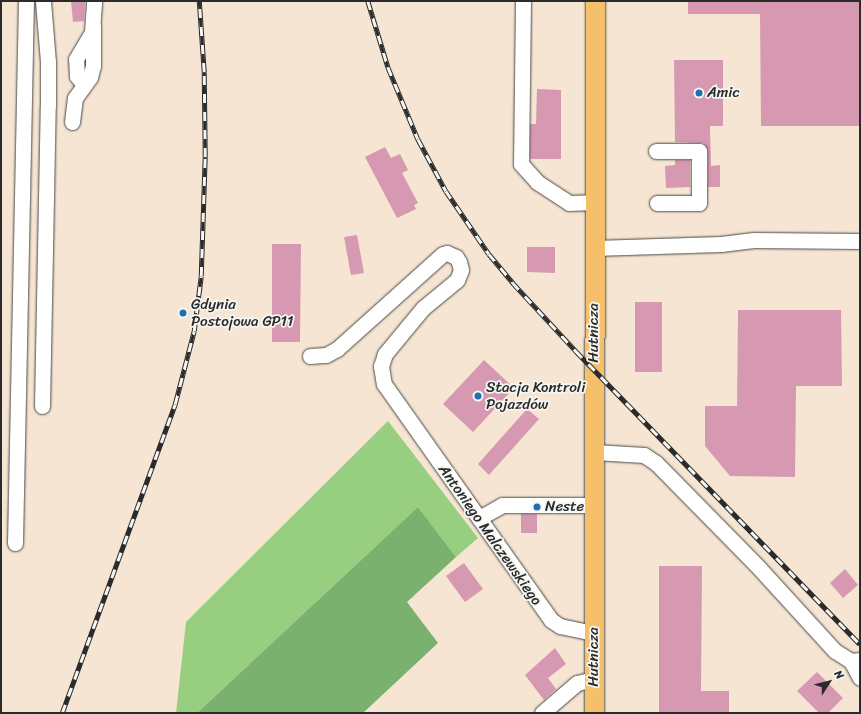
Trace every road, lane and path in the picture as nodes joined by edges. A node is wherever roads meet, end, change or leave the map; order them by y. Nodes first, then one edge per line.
1 (26, 1) edge
2 (43, 1) edge
3 (94, 1) edge
4 (523, 1) edge
5 (595, 1) edge
6 (72, 122) dead end
7 (656, 151) dead end
8 (594, 202) junction
9 (657, 203) dead end
10 (860, 241) edge
11 (594, 248) junction
12 (310, 356) dead end
13 (42, 406) dead end
14 (594, 452) junction
15 (594, 505) junction
16 (479, 518) junction
17 (15, 543) dead end
18 (594, 633) junction
19 (856, 660) edge
20 (860, 678) edge
21 (594, 679) junction
22 (546, 712) edge
23 (594, 713) edge

1 - 17 street
2 - 13 street
3 - 6 street
4 - 8 street
5 - 8 main road, Hutnicza
7 - 9 street
8 - 11 main road, Hutnicza
10 - 11 street
11 - 14 main road, Hutnicza
12 - 16 street, Antoniego Malczewskiego
14 - 15 main road, Hutnicza
14 - 19 street
15 - 16 street
15 - 18 main road, Hutnicza
16 - 18 street, Antoniego Malczewskiego
18 - 21 main road, Hutnicza
19 - 20 street
21 - 22 street
21 - 23 main road, Hutnicza

